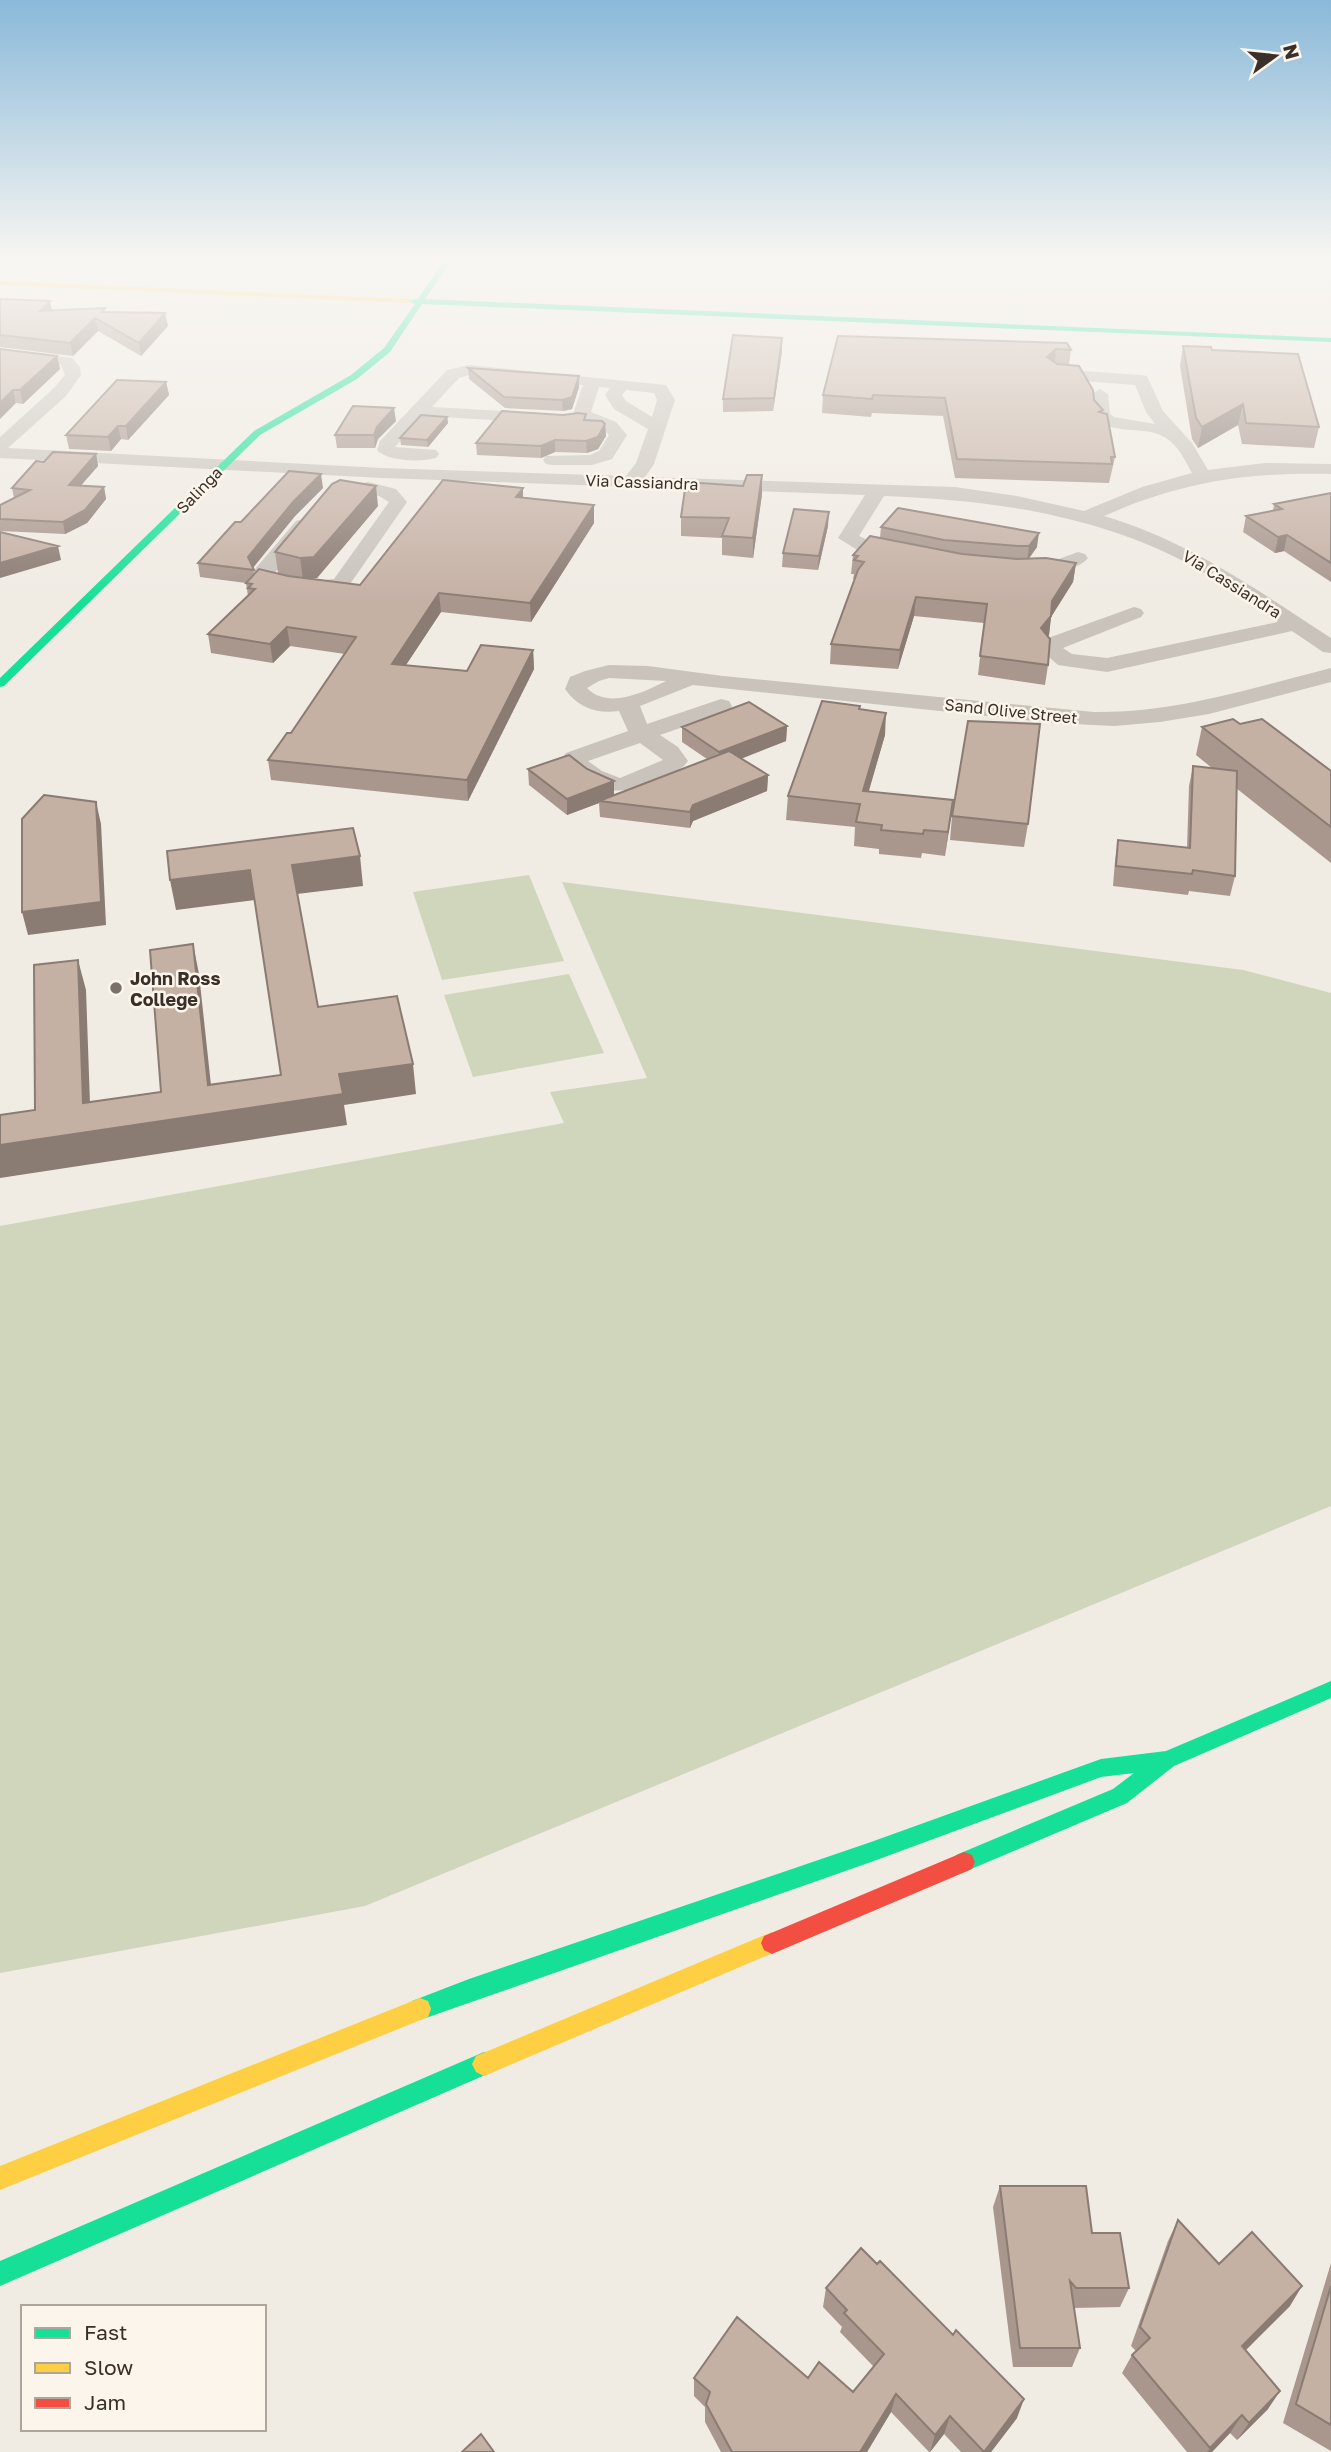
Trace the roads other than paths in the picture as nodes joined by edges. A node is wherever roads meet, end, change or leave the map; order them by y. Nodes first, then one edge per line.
1 (74, 374) edge
2 (326, 374) edge
3 (355, 374) edge
4 (453, 374) edge
5 (506, 374) edge
6 (1061, 374) edge
7 (593, 381) junction
8 (311, 383) dead end
9 (622, 384) junction
10 (1100, 394) dead end
11 (418, 411) junction
12 (582, 414) junction
13 (656, 427) junction
14 (1170, 432) junction
15 (0, 446) edge
16 (208, 447) dead end
17 (0, 453) edge
18 (445, 455) dead end
19 (540, 459) edge
20 (189, 463) junction
21 (222, 465) junction
22 (1331, 468) edge
23 (382, 473) junction
24 (1202, 475) junction
25 (631, 482) junction
26 (170, 483) dead end
27 (878, 490) junction
28 (318, 507) edge
29 (1088, 516) junction
30 (926, 558) edge
31 (1078, 558) dead end
32 (1005, 568) edge
33 (1135, 613) dead end
34 (1296, 624) junction
35 (1331, 647) edge
36 (1331, 675) edge
37 (688, 679) junction
38 (0, 684) edge
39 (628, 703) junction
40 (721, 706) dead end
41 (1331, 1689) edge
42 (1167, 1760) junction
43 (0, 2178) edge
44 (0, 2274) edge

1 - 15 street
2 - 8 street
3 - 21 street, Salinga
4 - 11 street
5 - 7 street
6 - 14 street
7 - 9 street
7 - 12 street
9 - 13 street
9 - 13 street
10 - 14 street
11 - 12 street
11 - 18 street
12 - 19 street
13 - 25 street
14 - 24 street
16 - 20 street, Salinga
17 - 20 street, Via Cassiandra
20 - 21 street, Via Cassiandra
20 - 26 street, Salinga
21 - 23 street, Via Cassiandra
21 - 38 street, Salinga
22 - 24 street
23 - 25 street, Via Cassiandra
23 - 28 street
24 - 29 street
25 - 27 street, Via Cassiandra
27 - 29 street, Via Cassiandra
27 - 30 street
29 - 34 street, Via Cassiandra
31 - 32 street
33 - 34 street
34 - 35 street, Via Cassiandra
36 - 37 street, Sand Olive Street
37 - 39 street, Sand Olive Street
37 - 39 street, Sand Olive Street
39 - 40 street
41 - 42 street
42 - 43 street
42 - 44 street

